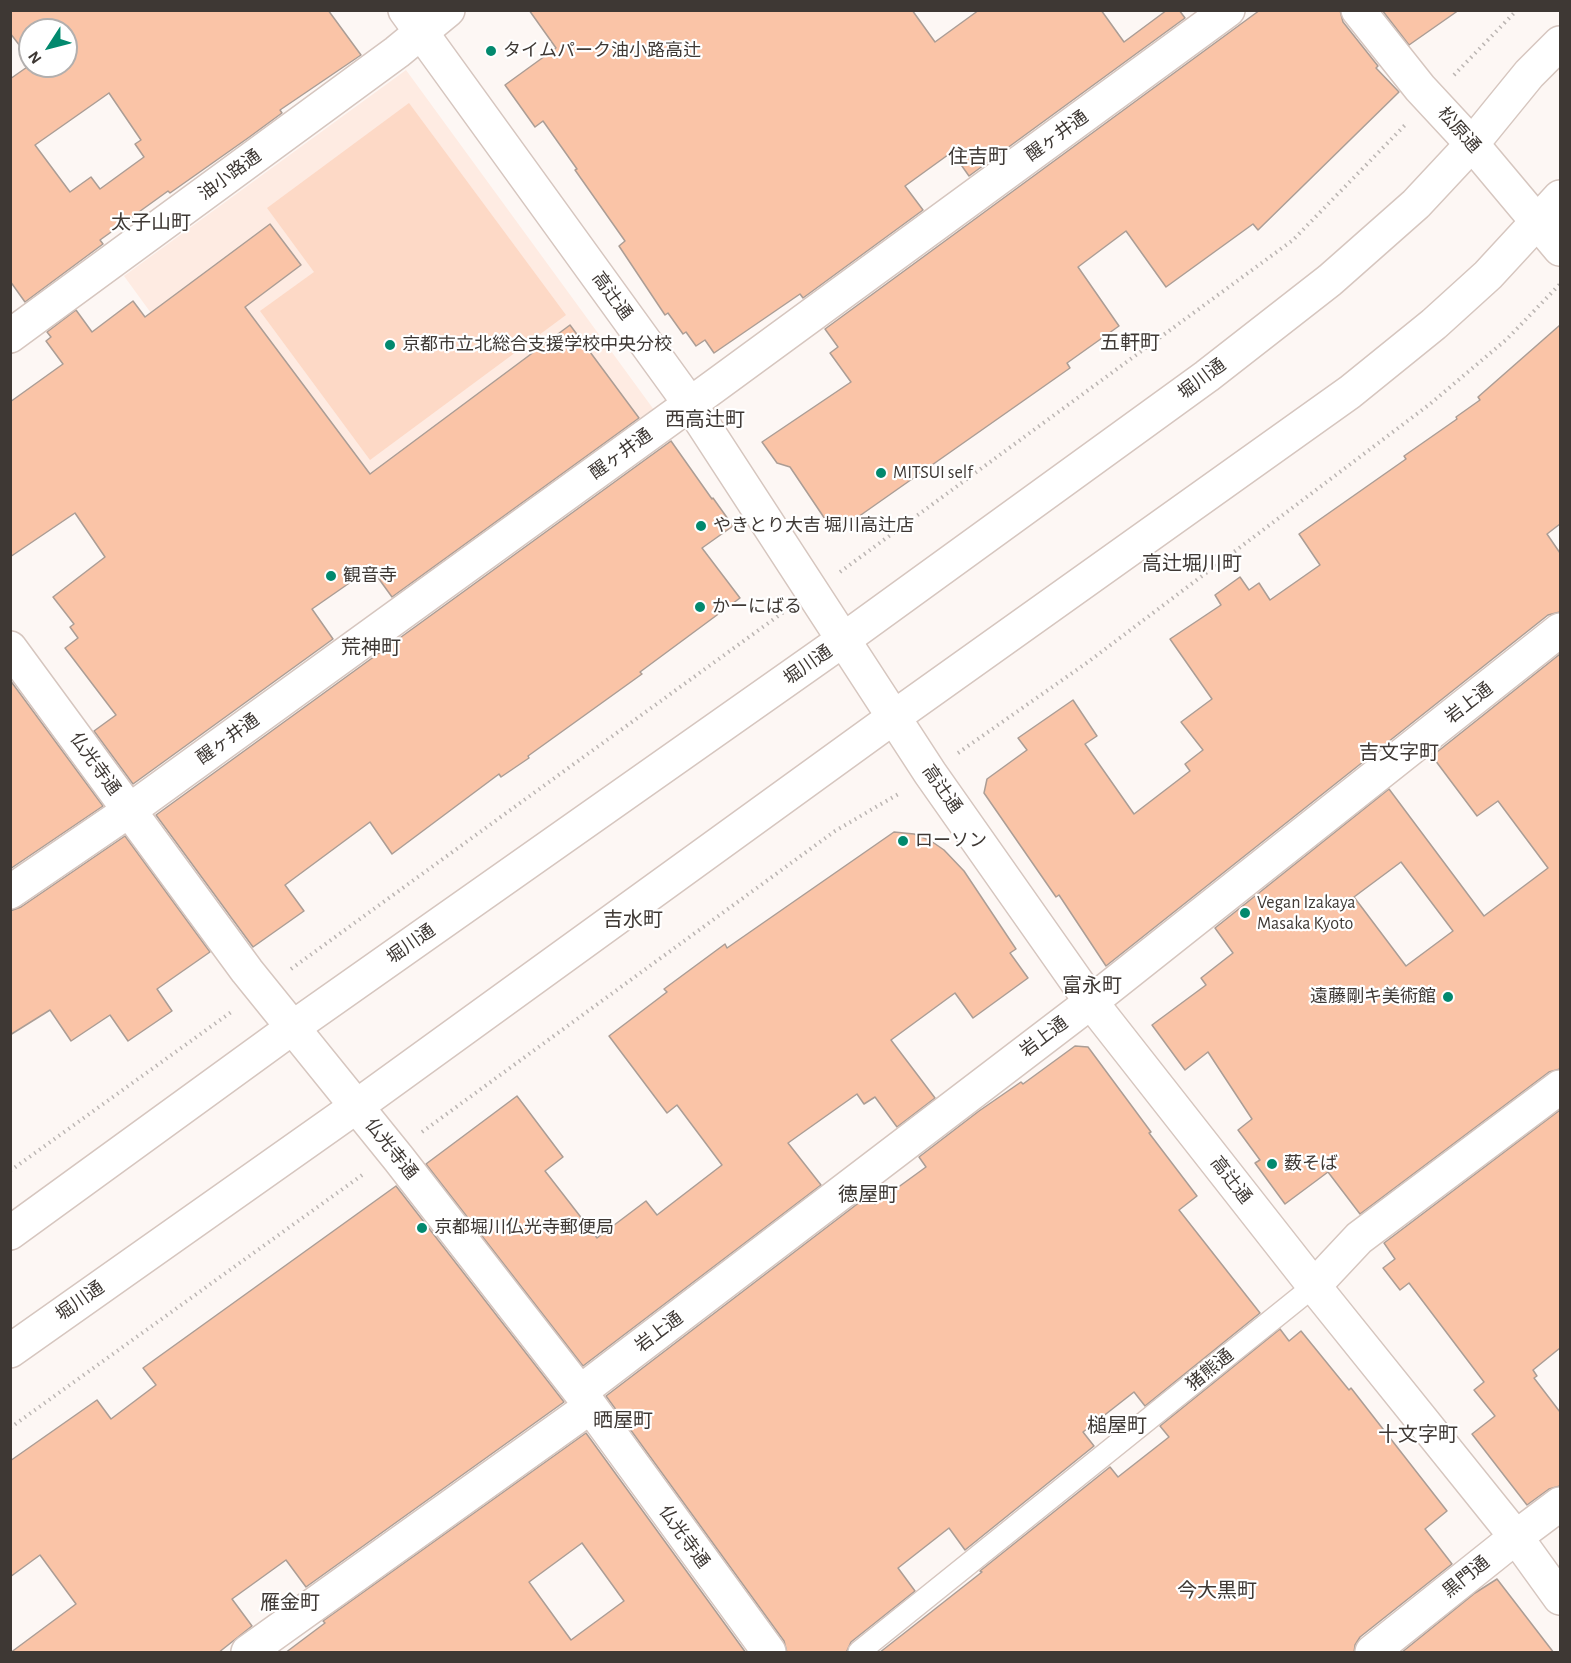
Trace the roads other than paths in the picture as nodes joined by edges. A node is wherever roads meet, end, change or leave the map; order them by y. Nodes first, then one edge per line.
1 (448, 10) edge
2 (1228, 10) edge
3 (1358, 10) edge
4 (413, 22) edge
5 (1560, 43) edge
6 (1472, 144) junction
7 (1560, 197) edge
8 (1537, 222) junction
9 (1560, 249) edge
10 (10, 336) edge
11 (690, 404) junction
12 (1560, 630) edge
13 (843, 640) junction
14 (10, 648) edge
15 (894, 717) junction
16 (130, 810) junction
17 (10, 892) edge
18 (1091, 1002) junction
19 (292, 1028) junction
20 (1560, 1087) edge
21 (357, 1106) junction
22 (10, 1233) edge
23 (1314, 1286) junction
24 (10, 1350) edge
25 (585, 1399) junction
26 (1560, 1504) edge
27 (1516, 1537) junction
28 (1560, 1598) edge
29 (248, 1653) edge
30 (769, 1653) edge
31 (859, 1653) edge
32 (1372, 1653) edge

1 - 4 street, 油小路通
2 - 11 street, 醒ヶ井通
3 - 6 street, 松原通
4 - 10 street, 油小路通
4 - 11 street, 高辻通
5 - 6 street, 堀川通
6 - 8 street, 松原通
6 - 13 street, 堀川通
7 - 8 street, 堀川通
8 - 9 street, 松原通
8 - 15 street, 堀川通
11 - 13 street, 高辻通
11 - 16 street, 醒ヶ井通
12 - 18 street, 岩上通
13 - 15 street, 高辻通
13 - 19 street, 堀川通
14 - 16 street, 仏光寺通
15 - 18 street, 高辻通
15 - 21 street, 堀川通
16 - 17 street, 醒ヶ井通
16 - 19 street, 仏光寺通
18 - 23 street, 高辻通
18 - 25 street, 岩上通
19 - 21 street, 仏光寺通
19 - 22 street, 堀川通
20 - 23 street, 猪熊通
21 - 24 street, 堀川通
21 - 25 street, 仏光寺通
23 - 27 street, 高辻通
23 - 31 lane, 猪熊通
25 - 29 street, 岩上通
25 - 30 street, 仏光寺通
26 - 27 street, 黒門通
27 - 28 street, 高辻通
27 - 32 street, 黒門通

